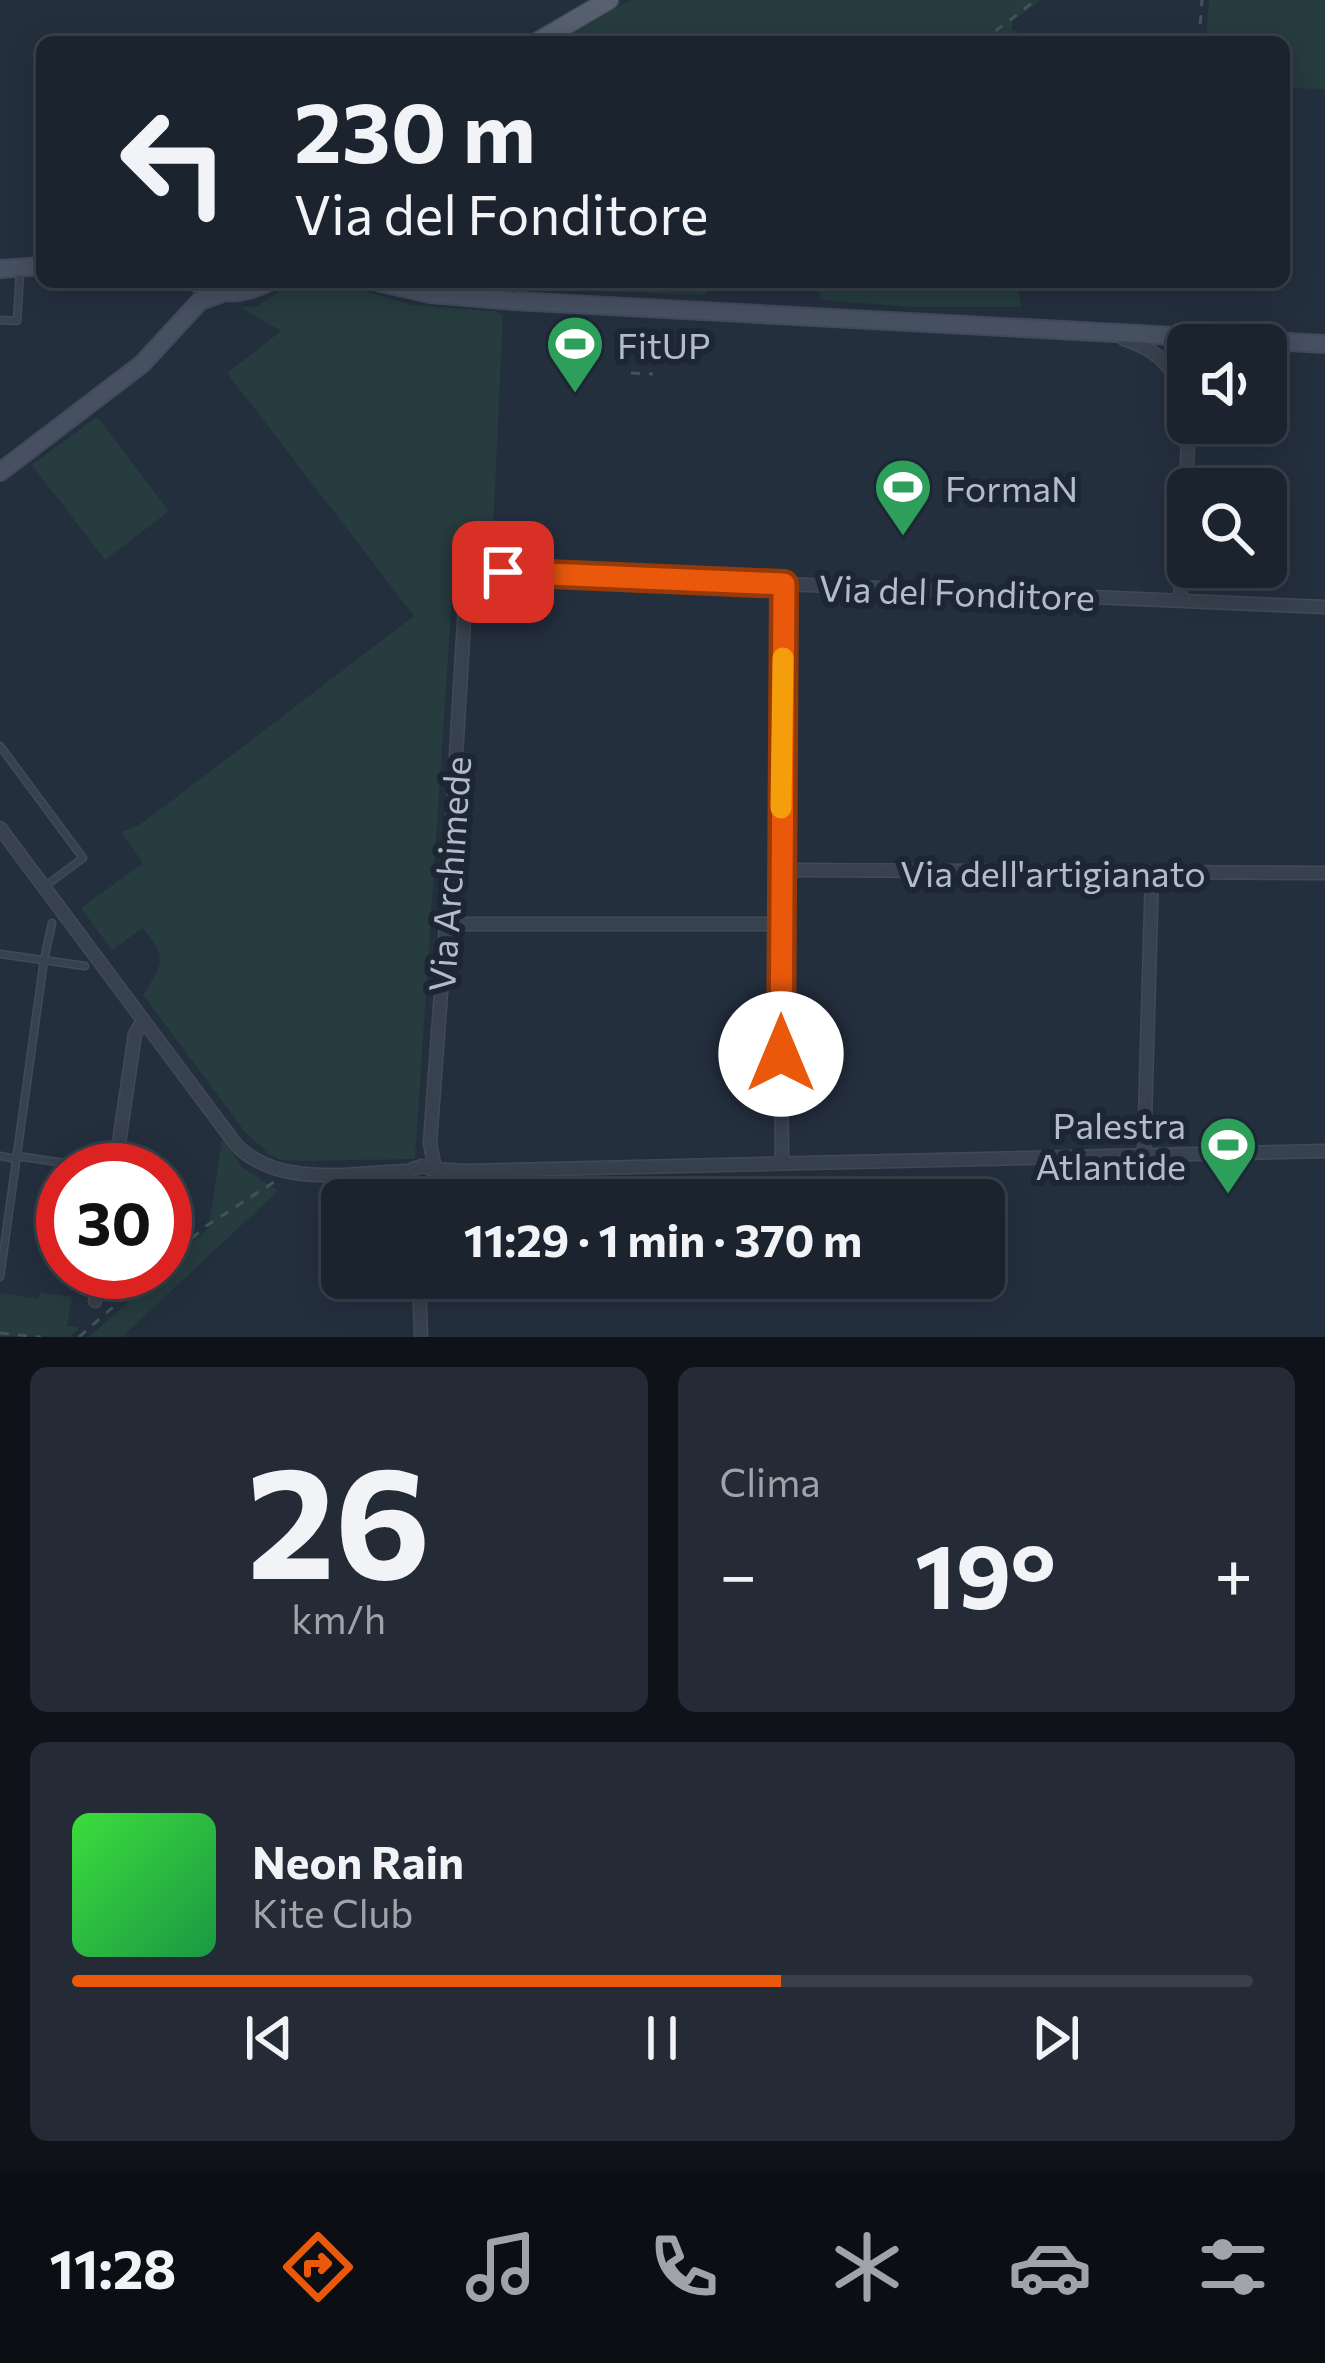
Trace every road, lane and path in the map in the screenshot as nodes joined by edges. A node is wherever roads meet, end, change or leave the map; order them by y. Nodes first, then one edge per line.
1 (609, 0) edge
2 (1036, 0) edge
3 (1202, 0) edge
4 (547, 36) edge
5 (989, 36) edge
6 (1199, 36) edge
7 (36, 267) edge
8 (0, 268) edge
9 (20, 268) junction
10 (189, 288) edge
11 (207, 288) edge
12 (254, 288) edge
13 (431, 288) edge
14 (513, 288) edge
15 (220, 293) junction
16 (514, 301) junction
17 (0, 320) edge
18 (179, 321) junction
19 (1094, 331) junction
20 (1167, 338) edge
21 (1287, 343) edge
22 (1325, 344) edge
23 (1167, 365) edge
24 (631, 373) dead end
25 (653, 374) dead end
26 (1188, 444) edge
27 (0, 472) edge
28 (784, 584) junction
29 (1180, 600) junction
30 (465, 604) joint
31 (1325, 607) edge
32 (0, 746) edge
33 (0, 828) edge
34 (780, 870) junction
35 (1152, 872) junction
36 (1325, 873) edge
37 (44, 887) junction
38 (52, 923) dead end
39 (446, 924) junction
40 (780, 925) junction
41 (0, 954) edge
42 (44, 960) junction
43 (85, 966) dead end
44 (143, 1021) junction
45 (117, 1143) edge
46 (430, 1143) junction
47 (1325, 1151) edge
48 (1144, 1154) junction
49 (0, 1156) edge
50 (16, 1158) junction
51 (36, 1160) edge
52 (782, 1163) junction
53 (434, 1169) junction
54 (411, 1170) junction
55 (464, 1171) junction
56 (285, 1173) junction
57 (368, 1173) junction
58 (379, 1179) edge
59 (400, 1179) edge
60 (437, 1179) edge
61 (451, 1179) edge
62 (192, 1238) edge
63 (0, 1277) edge
64 (122, 1299) edge
65 (419, 1299) edge
66 (0, 1333) edge
67 (41, 1337) edge
68 (79, 1337) edge
69 (421, 1337) edge

1 - 4 main road
2 - 5 path
3 - 6 path
7 - 9 main road
8 - 9 main road
9 - 17 lane
10 - 18 main road
11 - 15 main road
12 - 15 main road
13 - 16 main road
14 - 16 lane
15 - 18 main road
16 - 19 main road
18 - 27 main road
19 - 20 main road
19 - 23 street
21 - 22 main road
24 - 25 path
26 - 29 street
28 - 29 street, Via del Fonditore
28 - 30 street, Via del Fonditore
28 - 34 street
29 - 31 street, Via del Fonditore
30 - 39 street, Via Archimede
32 - 37 lane
33 - 37 street
34 - 35 street, Via dell'artigianato
34 - 40 street
35 - 36 street, Via dell'artigianato
35 - 48 street
37 - 44 street
38 - 42 lane
39 - 40 street
39 - 46 street, Via Archimede
40 - 52 street
41 - 42 lane
42 - 43 lane
42 - 50 lane
44 - 45 street
44 - 56 street
46 - 53 street, Via Archimede
46 - 54 street, Via Archimede
47 - 48 street
48 - 52 street
49 - 50 lane
50 - 51 lane
50 - 63 lane
52 - 55 street
53 - 54 street
53 - 55 street
53 - 60 street
54 - 57 street
54 - 59 street
55 - 61 street
56 - 57 street
56 - 62 path
57 - 58 street
64 - 68 path
65 - 69 street
66 - 67 path

